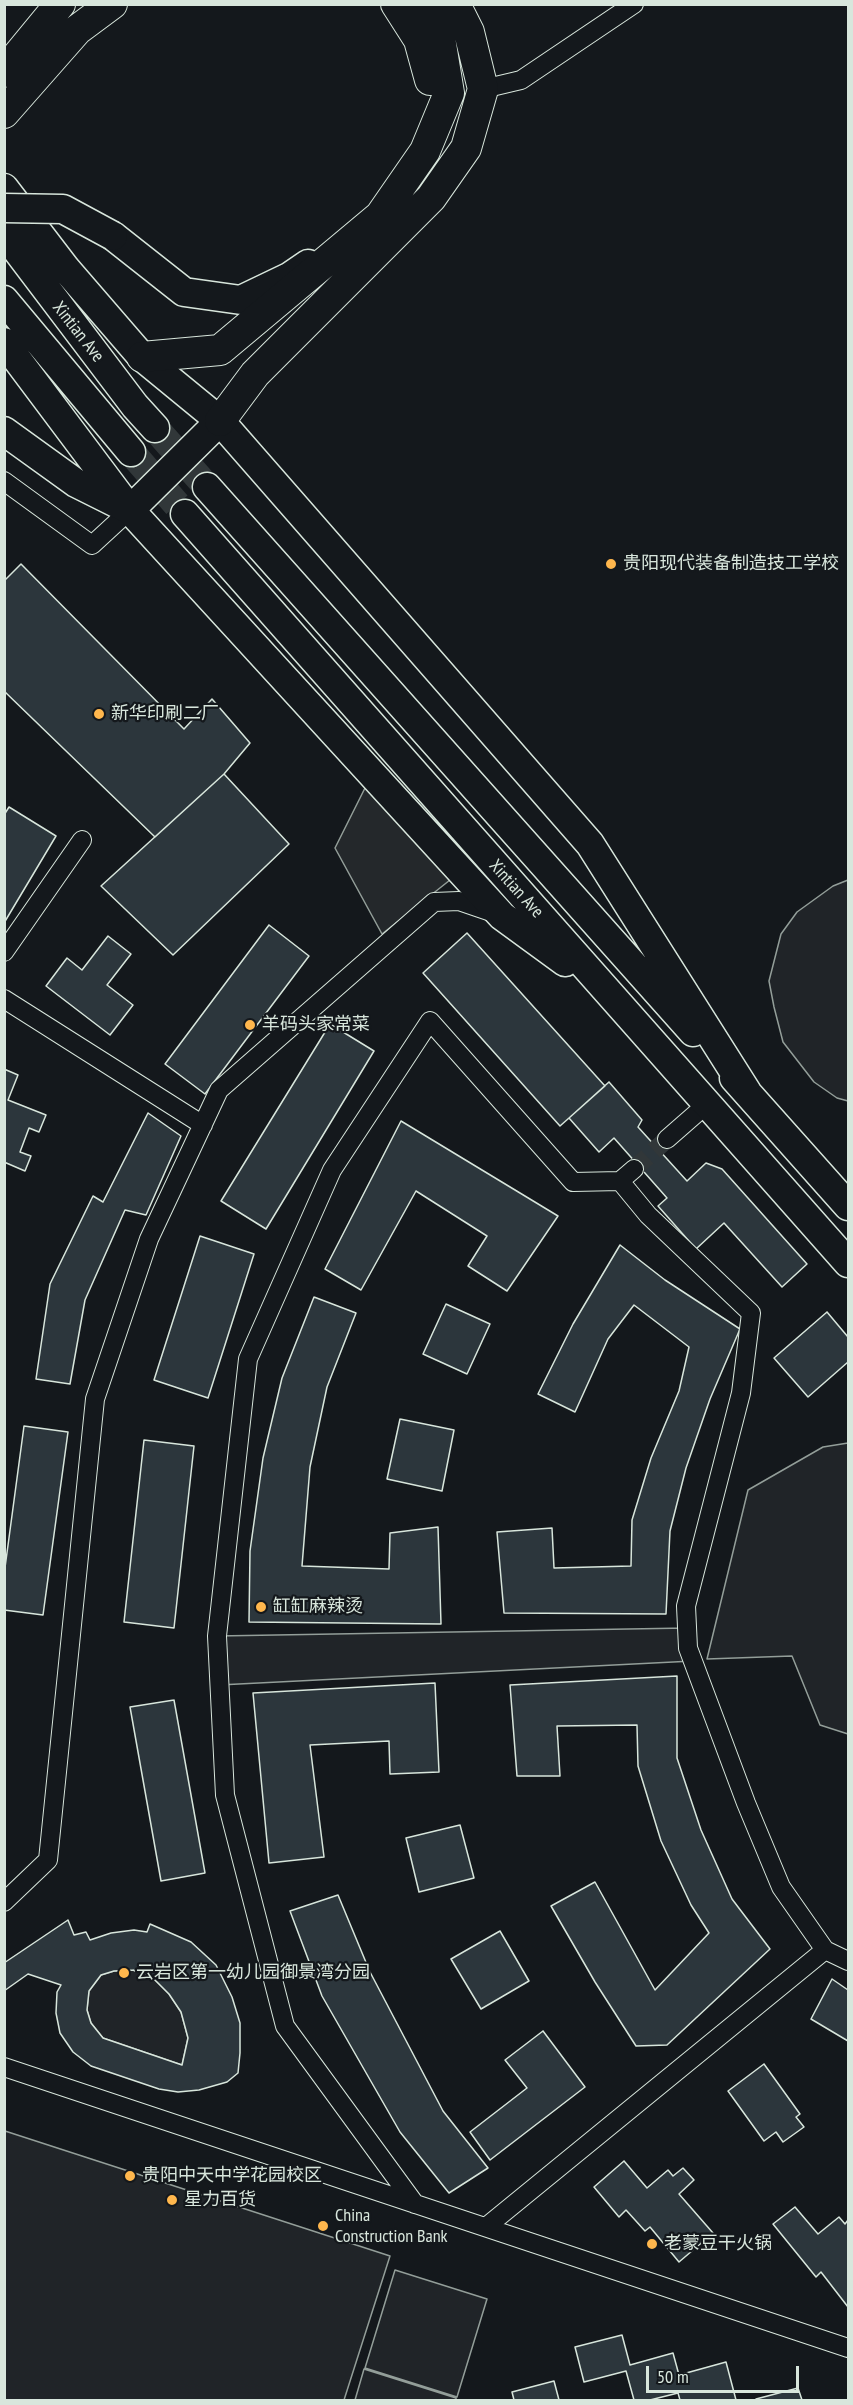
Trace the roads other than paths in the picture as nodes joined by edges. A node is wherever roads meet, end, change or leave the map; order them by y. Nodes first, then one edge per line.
1 (60, 4) edge
2 (112, 4) edge
3 (396, 4) edge
4 (426, 4) edge
5 (454, 4) edge
6 (478, 4) edge
7 (634, 4) edge
8 (4, 72) edge
9 (483, 89) junction
10 (4, 113) edge
11 (439, 117) junction
12 (4, 188) edge
13 (4, 208) edge
14 (380, 216) junction
15 (4, 233) edge
16 (4, 300) edge
17 (4, 342) edge
18 (142, 357) junction
19 (220, 421) junction
20 (155, 428) tunnel mouth
21 (4, 431) edge
22 (131, 452) tunnel mouth
23 (4, 481) edge
24 (207, 487) tunnel mouth
25 (130, 510) junction
26 (185, 514) tunnel mouth
27 (82, 840) dead end
28 (502, 916) junction
29 (4, 952) edge
30 (612, 997) junction
31 (4, 999) edge
32 (747, 1092) junction
33 (707, 1104) junction
34 (203, 1125) junction
35 (667, 1139) tunnel mouth
36 (849, 1206) edge
37 (849, 1263) edge
38 (4, 1902) edge
39 (825, 1950) junction
40 (849, 1960) edge
41 (4, 2067) edge
42 (415, 2204) junction
43 (486, 2227) junction
44 (849, 2348) edge

1 - 8 highway
2 - 10 highway
3 - 11 highway
4 - 11 highway
5 - 9 highway
6 - 9 highway
7 - 9 street
9 - 19 highway
11 - 14 highway
12 - 18 main road
13 - 14 main road, bridge
14 - 18 highway
15 - 20 main road, Xintian Ave
16 - 22 main road, Xintian Ave
17 - 25 main road
18 - 19 main road
19 - 25 main road
19 - 32 main road
21 - 25 main road
23 - 25 street
24 - 32 main road, Xintian Ave
25 - 28 main road
26 - 30 main road, Xintian Ave
27 - 29 street
28 - 30 main road
28 - 34 street
30 - 33 main road, Xintian Ave
31 - 34 street
32 - 36 main road, Xintian Ave
33 - 35 street
33 - 37 main road, Xintian Ave
34 - 38 street
39 - 40 street
39 - 42 street
39 - 43 street
41 - 42 street
42 - 43 street
43 - 44 street

